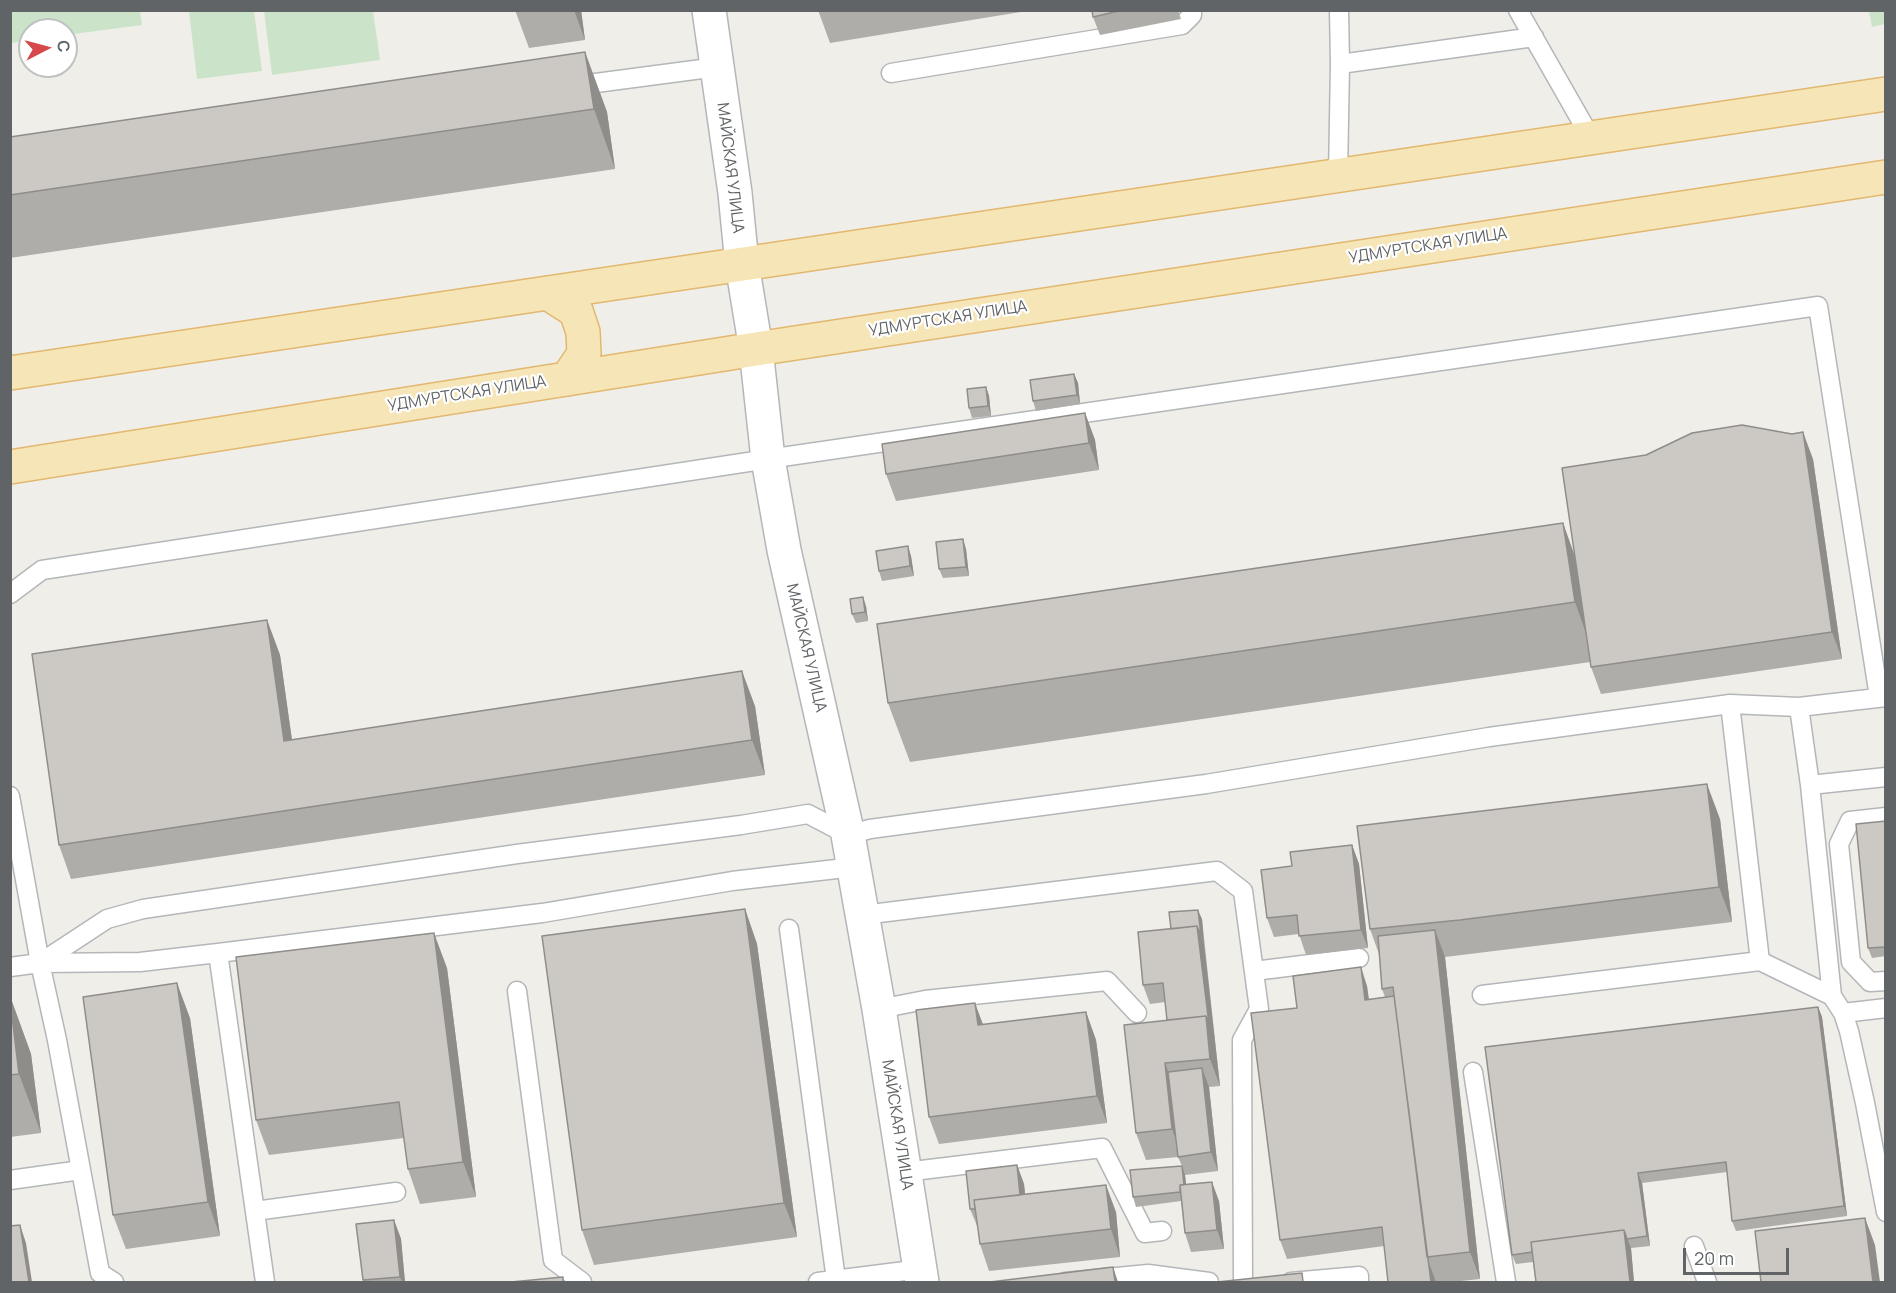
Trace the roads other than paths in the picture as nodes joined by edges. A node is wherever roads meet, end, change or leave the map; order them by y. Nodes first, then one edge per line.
1 (709, 10) edge
2 (1192, 10) edge
3 (1339, 10) edge
4 (1518, 10) edge
5 (1534, 38) junction
6 (1340, 64) junction
7 (717, 67) junction
8 (891, 73) dead end
9 (557, 88) edge
10 (1886, 94) edge
11 (1591, 138) junction
12 (1338, 175) junction
13 (1886, 177) edge
14 (742, 264) junction
15 (548, 293) junction
16 (756, 349) junction
17 (10, 373) edge
18 (567, 378) junction
19 (768, 459) junction
20 (10, 467) edge
21 (10, 594) edge
22 (1882, 697) edge
23 (1730, 704) junction
24 (1799, 707) junction
25 (1886, 777) edge
26 (1810, 785) junction
27 (10, 796) edge
28 (1886, 817) edge
29 (848, 835) junction
30 (854, 867) junction
31 (863, 915) junction
32 (789, 929) dead end
33 (218, 953) junction
34 (1359, 958) dead end
35 (1760, 961) junction
36 (40, 963) junction
37 (10, 967) edge
38 (1254, 971) junction
39 (1886, 981) edge
40 (517, 991) dead end
41 (1482, 995) dead end
42 (1833, 996) junction
43 (1886, 1008) edge
44 (879, 1009) junction
45 (1137, 1013) dead end
46 (1843, 1013) junction
47 (1473, 1072) dead end
48 (81, 1170) junction
49 (905, 1172) junction
50 (10, 1180) edge
51 (396, 1192) dead end
52 (255, 1211) junction
53 (1886, 1212) edge
54 (1162, 1231) dead end
55 (1694, 1246) dead end
56 (921, 1276) edge
57 (103, 1280) edge
58 (827, 1281) edge
59 (265, 1282) edge
60 (582, 1282) edge
61 (1065, 1282) edge
62 (1209, 1282) edge
63 (1243, 1282) edge
64 (1291, 1282) edge
65 (1359, 1282) edge
66 (1506, 1282) edge
67 (1707, 1282) edge

1 - 7 street, МАЙСКАЯ УЛИЦА
2 - 8 lane
3 - 6 lane
4 - 5 lane
5 - 6 lane
5 - 11 lane
6 - 12 lane
7 - 9 lane
7 - 14 street, МАЙСКАЯ УЛИЦА
10 - 11 main road
11 - 12 main road
12 - 14 main road
13 - 16 main road, УДМУРТСКАЯ УЛИЦА
14 - 15 main road
14 - 16 street, МАЙСКАЯ УЛИЦА
15 - 17 main road
15 - 18 main road
16 - 18 main road, УДМУРТСКАЯ УЛИЦА
16 - 19 street, МАЙСКАЯ УЛИЦА
18 - 20 main road, УДМУРТСКАЯ УЛИЦА
19 - 21 lane
19 - 22 lane
19 - 29 street, МАЙСКАЯ УЛИЦА
22 - 24 lane
23 - 24 lane
23 - 29 lane
23 - 35 lane
24 - 26 lane
25 - 26 lane
26 - 42 lane
27 - 36 lane
28 - 39 lane
29 - 30 street, МАЙСКАЯ УЛИЦА
29 - 36 lane
30 - 31 street, МАЙСКАЯ УЛИЦА
30 - 33 lane
31 - 38 lane
31 - 44 street, МАЙСКАЯ УЛИЦА
32 - 58 lane
33 - 36 lane
33 - 52 lane
34 - 38 lane
35 - 41 lane
35 - 42 lane
36 - 37 lane
36 - 48 lane
38 - 63 lane
40 - 60 lane
42 - 46 lane
43 - 46 lane
44 - 45 lane
44 - 49 street, МАЙСКАЯ УЛИЦА
46 - 53 lane
47 - 66 lane
48 - 50 lane
48 - 57 lane
49 - 54 lane
49 - 56 street, МАЙСКАЯ УЛИЦА
51 - 52 lane
52 - 59 lane
55 - 67 lane
56 - 58 lane
61 - 62 lane
64 - 65 lane

